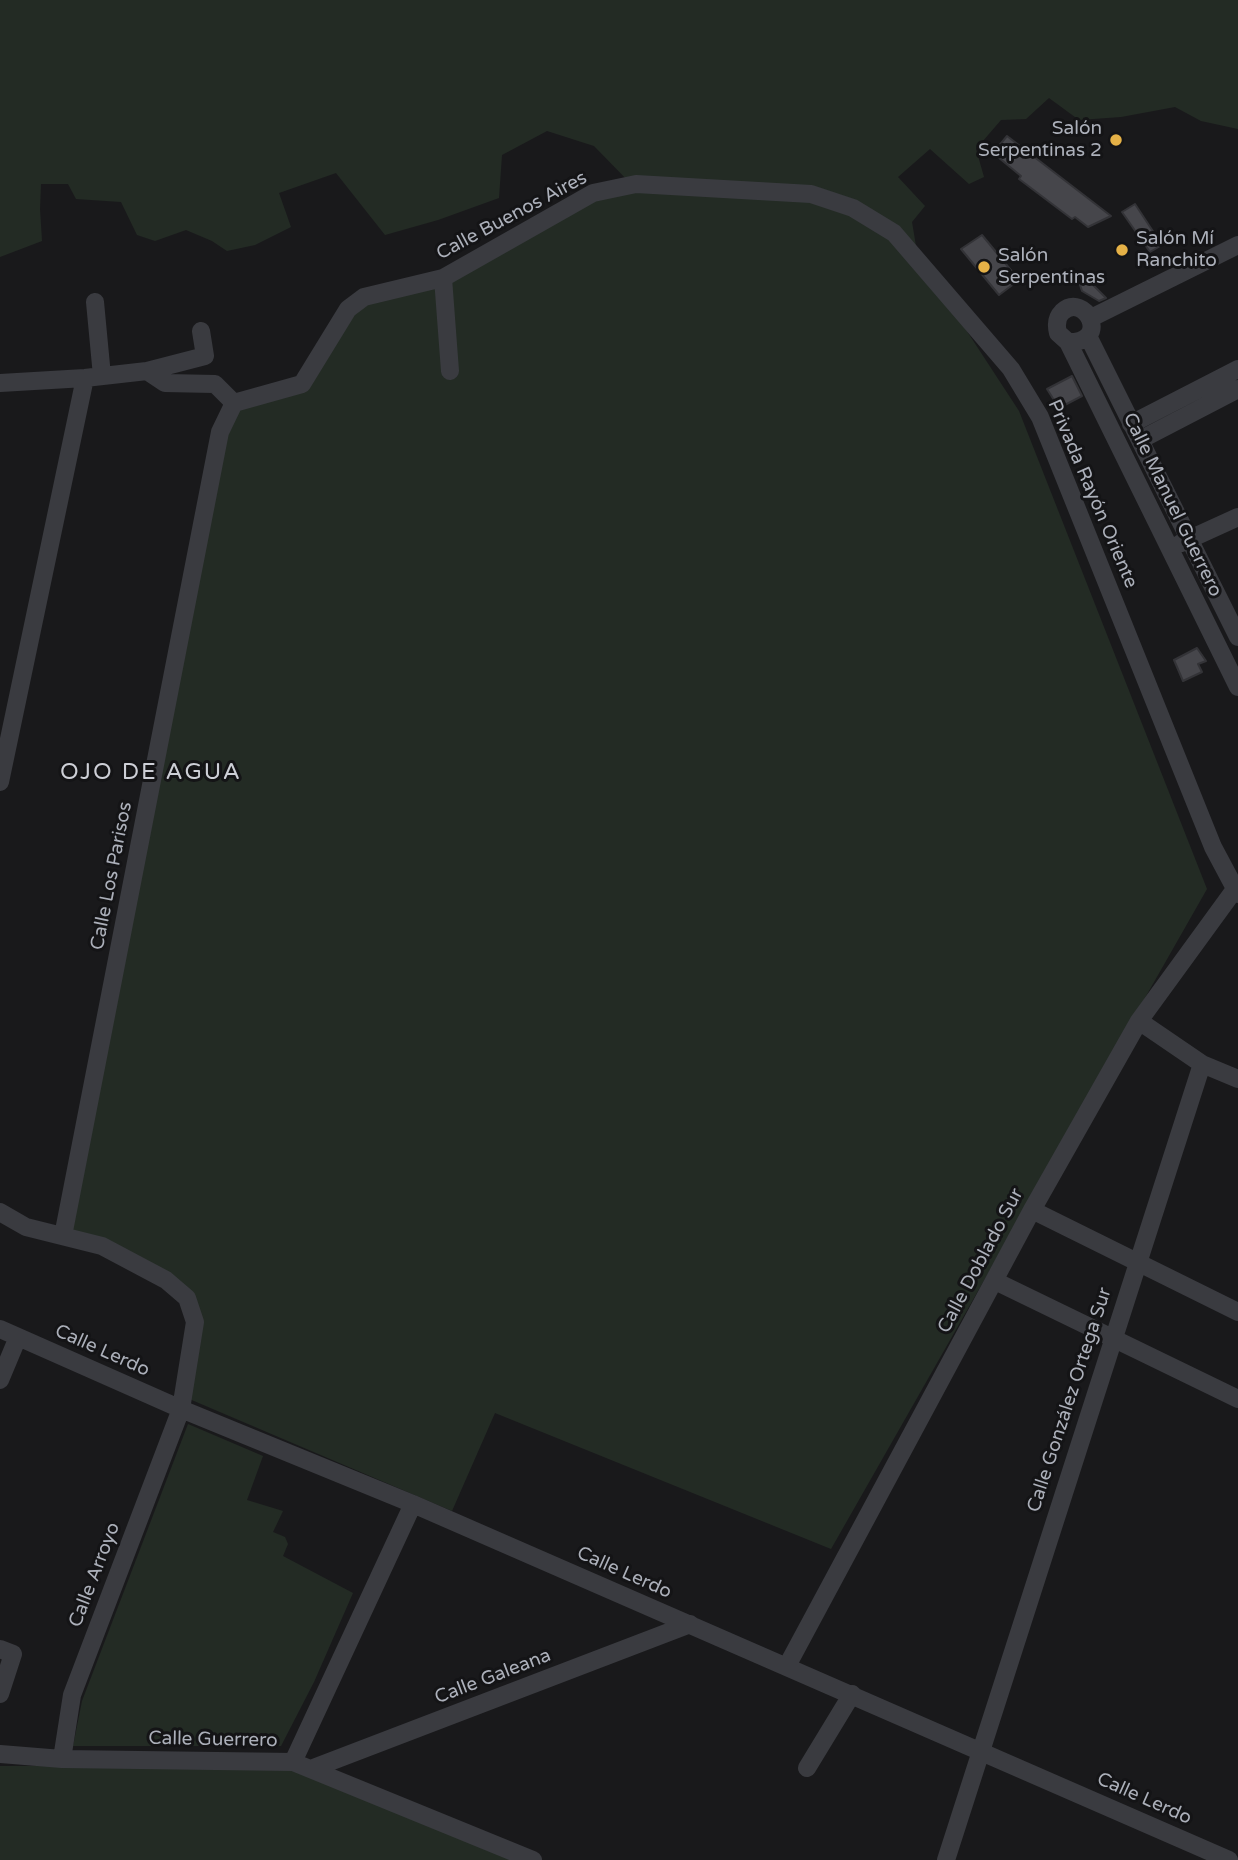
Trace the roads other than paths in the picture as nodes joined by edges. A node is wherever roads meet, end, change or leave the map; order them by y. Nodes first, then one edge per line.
1 (811, 194) joint
2 (1238, 245) edge
3 (443, 278) junction
4 (95, 302) dead end
5 (1089, 327) junction
6 (201, 331) dead end
7 (1068, 342) junction
8 (1238, 369) edge
9 (147, 371) junction
10 (450, 371) dead end
11 (93, 377) junction
12 (0, 383) edge
13 (1238, 390) edge
14 (234, 402) junction
15 (1131, 424) junction
16 (1140, 440) junction
17 (1238, 517) edge
18 (1191, 540) junction
19 (1169, 547) junction
20 (1238, 637) edge
21 (1231, 655) edge
22 (1238, 687) edge
23 (0, 782) edge
24 (1237, 889) edge
25 (1139, 1021) junction
26 (1202, 1064) junction
27 (1238, 1079) edge
28 (1032, 1210) junction
29 (0, 1212) edge
30 (63, 1236) junction
31 (1137, 1262) junction
32 (995, 1281) junction
33 (1238, 1312) edge
34 (0, 1329) edge
35 (18, 1337) junction
36 (1113, 1337) junction
37 (0, 1381) edge
38 (1238, 1399) edge
39 (181, 1409) junction
40 (413, 1504) junction
41 (690, 1624) junction
42 (0, 1648) edge
43 (787, 1666) junction
44 (0, 1694) edge
45 (852, 1694) junction
46 (981, 1750) junction
47 (0, 1754) edge
48 (62, 1759) junction
49 (293, 1762) junction
50 (807, 1768) dead end
51 (311, 1769) junction
52 (533, 1860) edge
53 (946, 1860) edge
54 (1229, 1860) edge

1 - 3 street, Calle Buenos Aires
1 - 24 street, Privada Rayón Oriente
2 - 5 street
3 - 10 street
3 - 14 street, Calle Buenos Aires
4 - 11 street
5 - 7 street
5 - 7 street
5 - 15 street, Calle Manuel Guerrero
6 - 9 street
7 - 19 street, Calle Manuel Guerrero
8 - 15 street
9 - 11 street
9 - 14 street
11 - 12 street
11 - 23 street
13 - 16 street
14 - 30 street, Calle Los Parisos
15 - 16 street, Calle Manuel Guerrero
16 - 18 street, Calle Manuel Guerrero
17 - 18 street
18 - 19 street
18 - 20 street, Calle Manuel Guerrero
19 - 21 street, Calle Manuel Guerrero
21 - 22 street, Calle Manuel Guerrero
24 - 25 street, Calle Doblado Sur
25 - 26 street
25 - 28 street, Calle Doblado Sur
26 - 27 street
26 - 31 street, Calle González Ortega Sur
28 - 31 street
28 - 32 street, Calle Doblado Sur
29 - 30 street, Calle Arroyo
30 - 39 street, Calle Arroyo
31 - 33 street
31 - 36 street, Calle González Ortega Sur
32 - 36 street
32 - 43 street, Calle Doblado Sur
34 - 35 street, Calle Lerdo
35 - 37 street
35 - 39 street, Calle Lerdo
36 - 38 street
36 - 46 street, Calle González Ortega Sur
39 - 40 street, Calle Lerdo
39 - 48 street, Calle Arroyo
40 - 41 street, Calle Lerdo
40 - 49 street
41 - 43 street, Calle Lerdo
41 - 51 street, Calle Galeana
42 - 44 street
43 - 45 street, Calle Lerdo
45 - 46 street, Calle Lerdo
45 - 50 street
46 - 53 street, Calle González Ortega Sur
46 - 54 street, Calle Lerdo
47 - 48 street, Calle Guerrero
48 - 49 street, Calle Guerrero
49 - 51 street, Calle Guerrero
51 - 52 street, Calle Guerrero

